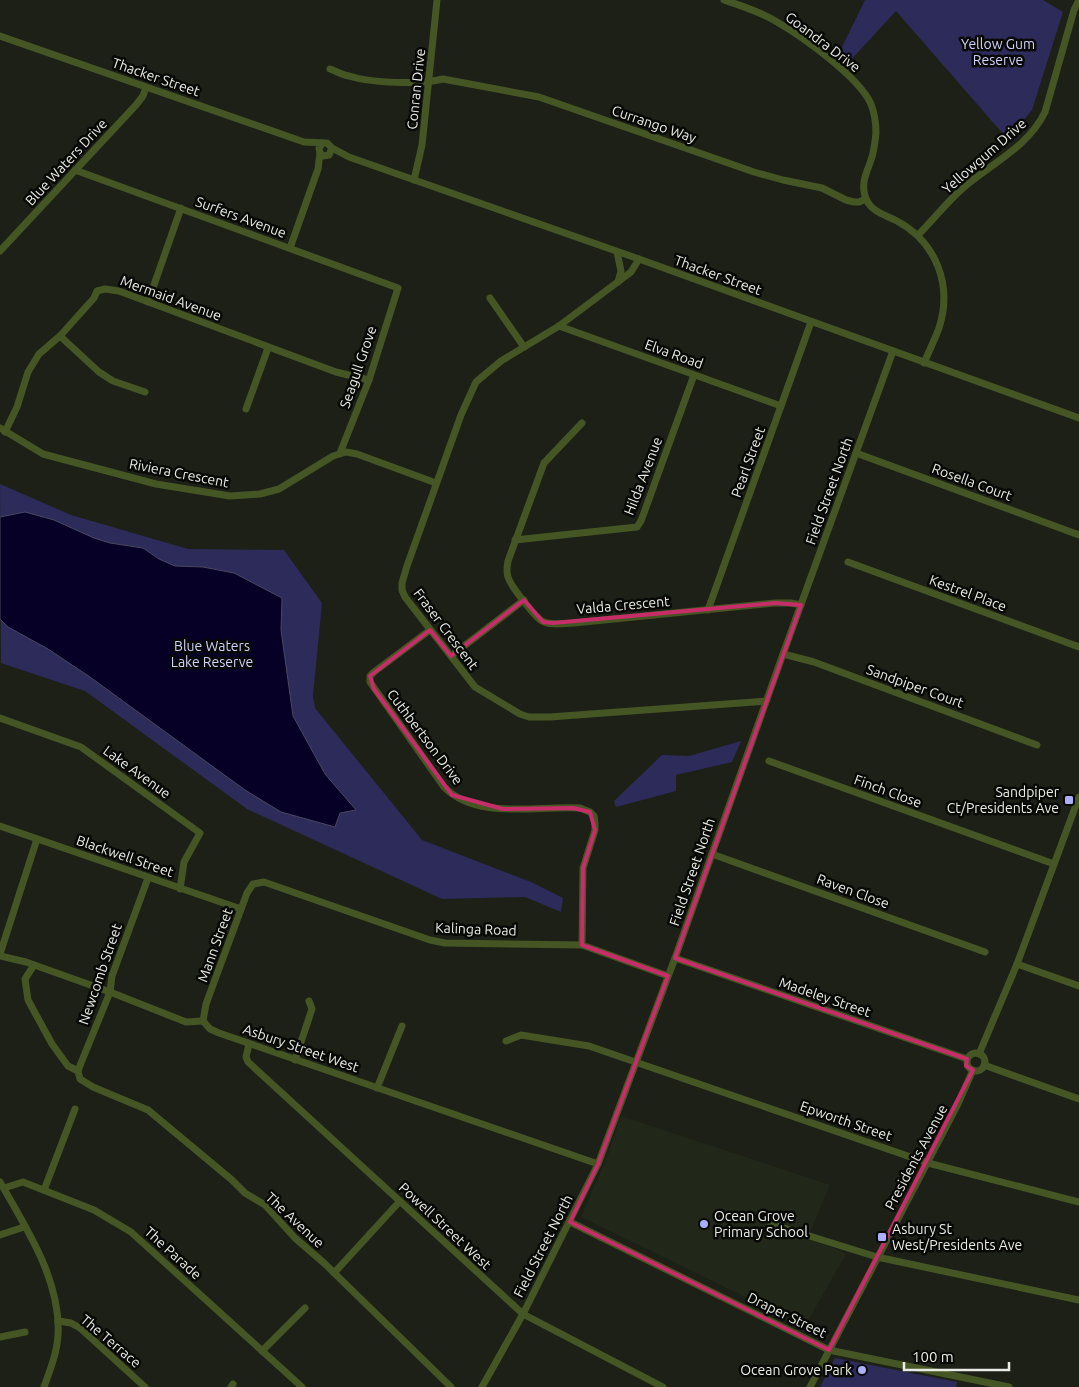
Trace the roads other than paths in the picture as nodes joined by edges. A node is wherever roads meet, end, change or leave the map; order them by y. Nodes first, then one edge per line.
1 (438, 0) edge
2 (724, 0) edge
3 (1079, 0) edge
4 (0, 36) edge
5 (330, 69) dead end
6 (429, 82) junction
7 (146, 87) junction
8 (304, 142) junction
9 (322, 144) junction
10 (319, 152) junction
11 (329, 153) junction
12 (318, 169) junction
13 (75, 170) junction
14 (414, 180) junction
15 (866, 198) junction
16 (181, 208) junction
17 (918, 235) junction
18 (290, 248) junction
19 (0, 251) edge
20 (617, 252) junction
21 (639, 260) junction
22 (618, 282) junction
23 (398, 288) joint
24 (490, 298) dead end
25 (148, 302) junction
26 (811, 322) junction
27 (559, 326) junction
28 (60, 336) junction
29 (524, 347) junction
30 (268, 348) junction
31 (893, 352) junction
32 (924, 363) junction
33 (694, 375) junction
34 (369, 380) junction
35 (145, 392) dead end
36 (781, 406) junction
37 (246, 409) dead end
38 (1079, 418) edge
39 (582, 423) dead end
40 (2, 430) edge
41 (340, 453) junction
42 (856, 453) junction
43 (436, 483) junction
44 (1079, 535) edge
45 (515, 540) junction
46 (848, 562) dead end
47 (524, 600) junction
48 (801, 605) junction
49 (708, 610) junction
50 (430, 630) junction
51 (1079, 648) edge
52 (783, 654) junction
53 (451, 656) junction
54 (766, 701) junction
55 (0, 718) edge
56 (1037, 745) dead end
57 (769, 761) dead end
58 (1079, 797) edge
59 (0, 826) edge
60 (37, 839) junction
61 (712, 854) junction
62 (1054, 864) junction
63 (148, 878) junction
64 (258, 883) joint
65 (180, 888) junction
66 (241, 909) junction
67 (582, 944) junction
68 (985, 952) dead end
69 (0, 955) edge
70 (675, 958) junction
71 (1017, 964) junction
72 (34, 965) junction
73 (668, 976) junction
74 (1079, 986) edge
75 (110, 992) junction
76 (309, 1001) dead end
77 (203, 1021) junction
78 (402, 1026) dead end
79 (506, 1041) dead end
80 (249, 1044) junction
81 (979, 1054) junction
82 (968, 1058) junction
83 (295, 1060) junction
84 (636, 1062) junction
85 (984, 1065) junction
86 (973, 1070) junction
87 (78, 1071) junction
88 (377, 1088) junction
89 (1079, 1099) edge
90 (75, 1109) dead end
91 (928, 1163) junction
92 (598, 1164) junction
93 (2, 1185) edge
94 (44, 1190) junction
95 (400, 1201) junction
96 (1079, 1202) edge
97 (570, 1222) junction
98 (771, 1224) dead end
99 (24, 1227) junction
100 (0, 1234) edge
101 (877, 1257) junction
102 (334, 1273) junction
103 (1079, 1300) edge
104 (304, 1308) dead end
105 (523, 1314) junction
106 (58, 1321) junction
107 (25, 1332) dead end
108 (0, 1337) edge
109 (830, 1350) junction
110 (262, 1351) junction
111 (967, 1378) junction
112 (44, 1387) edge
113 (145, 1387) edge
114 (302, 1387) edge
115 (451, 1387) edge
116 (482, 1387) edge
117 (663, 1387) edge
118 (810, 1387) edge
119 (965, 1387) edge
120 (1009, 1387) edge

1 - 6 street, Conran Drive
2 - 15 street, Goandra Drive
3 - 17 street, Yellowgum Drive
4 - 7 street, Thacker Street
5 - 6 street, Currango Way
6 - 14 street, Conran Drive
6 - 15 street, Currango Way
7 - 8 street, Thacker Street
7 - 13 street, Blue Waters Drive
8 - 9 street, Thacker Street
8 - 10 street, Thacker Street
9 - 10 street
9 - 11 street
10 - 11 street
10 - 12 street
11 - 12 street
11 - 14 street, Thacker Street
12 - 18 street
13 - 16 street, Surfers Avenue
13 - 19 street, Blue Waters Drive
14 - 20 street, Thacker Street
15 - 17 street
16 - 18 street, Surfers Avenue
16 - 25 street
17 - 32 street
18 - 23 street, Surfers Avenue
20 - 21 street, Thacker Street
20 - 22 street
21 - 22 street, Fraser Crescent
21 - 26 street, Thacker Street
22 - 27 street, Fraser Crescent
23 - 34 street, Seagull Grove
24 - 29 street
25 - 28 street, Mermaid Avenue
25 - 30 street, Mermaid Avenue
26 - 31 street, Thacker Street
26 - 36 street, Pearl Street
27 - 29 street, Fraser Crescent
27 - 33 street, Elva Road
28 - 35 street
28 - 40 street, Mermaid Avenue
29 - 43 street, Fraser Crescent
30 - 34 street, Mermaid Avenue
30 - 37 street
31 - 32 street, Thacker Street
31 - 42 street, Field Street North
32 - 38 street, Thacker Street
33 - 36 street, Elva Road
33 - 45 street, Hilda Avenue
34 - 41 street, Seagull Grove
36 - 49 street, Pearl Street
39 - 45 street, Valda Crescent
40 - 41 street, Riviera Crescent
41 - 43 street
42 - 44 street, Rosella Court
42 - 48 street, Field Street North
43 - 50 street, Fraser Crescent
45 - 47 street, Valda Crescent
46 - 51 street, Kestrel Place
47 - 49 street, Valda Crescent
47 - 53 street
48 - 49 street, Valda Crescent
48 - 52 street, Field Street North
50 - 53 street, Fraser Crescent
50 - 67 street, Cuthbertson Drive
52 - 54 street, Field Street North
52 - 56 street, Sandpiper Court
53 - 54 street, Fraser Crescent
54 - 61 street, Field Street North
55 - 65 street, Lake Avenue
57 - 62 street, Finch Close
58 - 62 street
59 - 60 street, Blackwell Street
60 - 63 street, Blackwell Street
60 - 69 street
61 - 68 street, Raven Close
61 - 70 street, Field Street North
62 - 71 street
63 - 65 street, Blackwell Street
63 - 75 street, Newcomb Street
64 - 66 street, Mann Street
64 - 67 street, Kalinga Road
65 - 66 street, Blackwell Street
66 - 77 street, Mann Street
67 - 73 street, Kalinga Road
69 - 72 street, Asbury Street West
70 - 73 street, Field Street North
70 - 82 street, Madeley Street
71 - 74 street
71 - 81 street
72 - 75 street, Asbury Street West
72 - 87 street
73 - 84 street, Field Street North
75 - 77 street, Asbury Street West
75 - 87 street, Newcomb Street
76 - 83 street
77 - 80 street, Asbury Street West
78 - 88 street
79 - 84 street, Epworth Street
80 - 83 street, Asbury Street West
80 - 95 street, Powell Street West
81 - 82 street
81 - 85 street
82 - 86 street
83 - 88 street, Asbury Street West
84 - 91 street, Epworth Street
84 - 92 street, Field Street North
85 - 86 street
85 - 89 street
86 - 91 street, Presidents Avenue
87 - 102 street, The Avenue
88 - 92 street, Asbury Street West
90 - 94 street
91 - 96 street, Epworth Street
91 - 101 street, Presidents Avenue
92 - 97 street, Field Street North
93 - 94 street, The Parade
93 - 99 street
94 - 110 street, The Parade
95 - 102 street
95 - 105 street, Powell Street West
97 - 105 street, Field Street North
97 - 109 street, Draper Street
98 - 101 street
99 - 100 street
99 - 106 street
101 - 103 street
101 - 109 street, Presidents Avenue
102 - 115 street, The Avenue
104 - 110 street
105 - 116 street, Field Street North
105 - 117 street, Powell Street West
106 - 112 street
106 - 113 street, The Terrace
107 - 108 street
109 - 111 street, Draper Street
109 - 118 street, Presidents Avenue
110 - 114 street, The Parade
111 - 119 street
111 - 120 street, Draper Street

